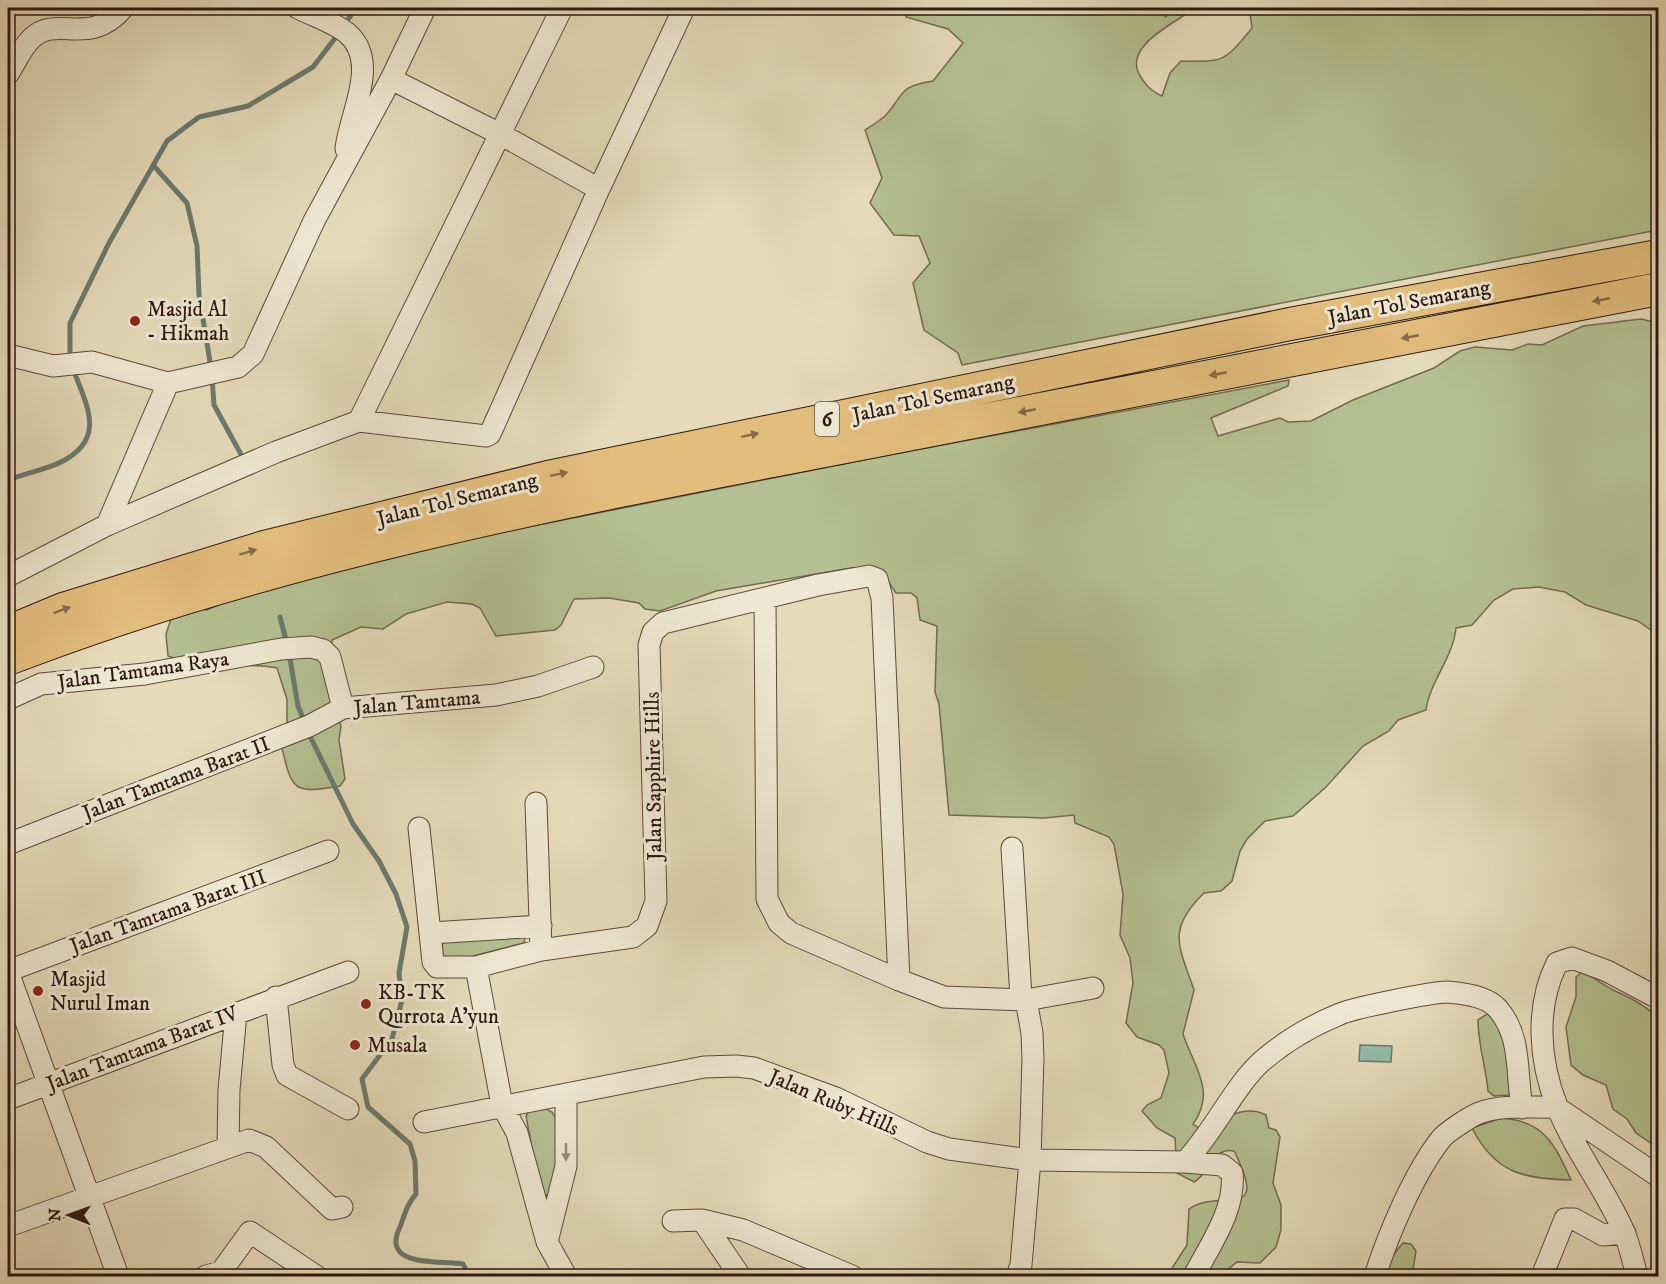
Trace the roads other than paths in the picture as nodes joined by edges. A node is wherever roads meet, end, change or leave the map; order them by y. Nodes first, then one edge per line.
1 (123, 8) edge
2 (301, 8) edge
3 (425, 8) edge
4 (562, 8) edge
5 (684, 8) edge
6 (8, 74) edge
7 (391, 79) junction
8 (500, 134) junction
9 (347, 161) junction
10 (599, 189) junction
11 (1659, 256) edge
12 (1659, 289) edge
13 (8, 355) edge
14 (168, 383) junction
15 (359, 421) junction
16 (107, 525) junction
17 (8, 576) edge
18 (765, 598) junction
19 (8, 632) edge
20 (287, 648) joint
21 (8, 659) edge
22 (593, 667) dead end
23 (8, 699) edge
24 (342, 708) junction
25 (536, 803) dead end
26 (419, 828) dead end
27 (8, 844) edge
28 (1012, 848) dead end
29 (328, 851) dead end
30 (541, 926) junction
31 (430, 933) junction
32 (541, 950) junction
33 (476, 967) junction
34 (8, 972) edge
35 (348, 972) dead end
36 (899, 980) junction
37 (1093, 988) dead end
38 (276, 997) junction
39 (1659, 998) edge
40 (1024, 999) junction
41 (236, 1013) junction
42 (48, 1084) junction
43 (566, 1094) junction
44 (8, 1099) edge
45 (502, 1105) junction
46 (1557, 1107) junction
47 (1522, 1108) junction
48 (348, 1109) dead end
49 (424, 1122) dead end
50 (228, 1147) junction
51 (1030, 1160) junction
52 (1185, 1162) junction
53 (1659, 1176) edge
54 (88, 1198) junction
55 (342, 1207) dead end
56 (702, 1220) junction
57 (673, 1221) dead end
58 (8, 1226) edge
59 (1625, 1233) junction
60 (547, 1242) junction
61 (217, 1275) edge
62 (118, 1276) edge
63 (316, 1276) edge
64 (566, 1276) edge
65 (740, 1276) edge
66 (852, 1276) edge
67 (1017, 1276) edge
68 (1194, 1276) edge
69 (1375, 1276) edge
70 (1542, 1276) edge
71 (1637, 1276) edge

1 - 6 street
2 - 9 street
3 - 7 street
4 - 8 street
5 - 10 street
7 - 8 street
7 - 9 street
8 - 10 street
8 - 15 street
9 - 14 street
10 - 15 street
19 -> 11 highway, Jalan Tol Semarang / 6
12 -> 21 highway, Jalan Tol Semarang / 6
13 - 14 street
14 - 16 street
15 - 16 street
16 - 17 street
18 - 32 street, Jalan Sapphire Hills
18 - 36 street
18 - 36 street, Jalan Sapphire Hills
20 - 23 street, Jalan Tamtama Raya
20 - 24 street, Jalan Tamtama
22 - 24 street, Jalan Tamtama
24 - 27 street, Jalan Tamtama Barat II
25 - 30 street
26 - 31 street, Jalan Sapphire Hills
28 - 40 street
29 - 34 street, Jalan Tamtama Barat III
30 - 31 street
30 - 32 street
31 - 33 street, Jalan Sapphire Hills
32 - 33 street, Jalan Sapphire Hills
33 - 45 street
34 - 42 street
35 - 38 street, Jalan Tamtama Barat IV
36 - 40 street
37 - 40 street
38 - 41 street, Jalan Tamtama Barat IV
38 - 48 street
39 - 46 street
40 - 51 street
41 - 42 street, Jalan Tamtama Barat IV
41 - 50 street
42 - 44 street, Jalan Tamtama Barat IV
42 - 54 street
43 - 45 street, Jalan Ruby Hills
43 - 51 street, Jalan Ruby Hills
43 -> 60 street
45 - 49 street, Jalan Ruby Hills
45 - 60 street
46 - 47 street
46 - 53 street
46 - 59 street
47 - 52 street
47 - 69 street
50 - 54 street
50 - 55 street
51 - 52 street, Jalan Ruby Hills
51 - 67 street
52 - 68 street, Jalan Ruby Hills
54 - 58 street
54 - 62 street
56 - 57 street
56 - 65 street
56 - 66 street
59 - 70 street
59 - 71 street
60 - 64 street
61 - 63 street

